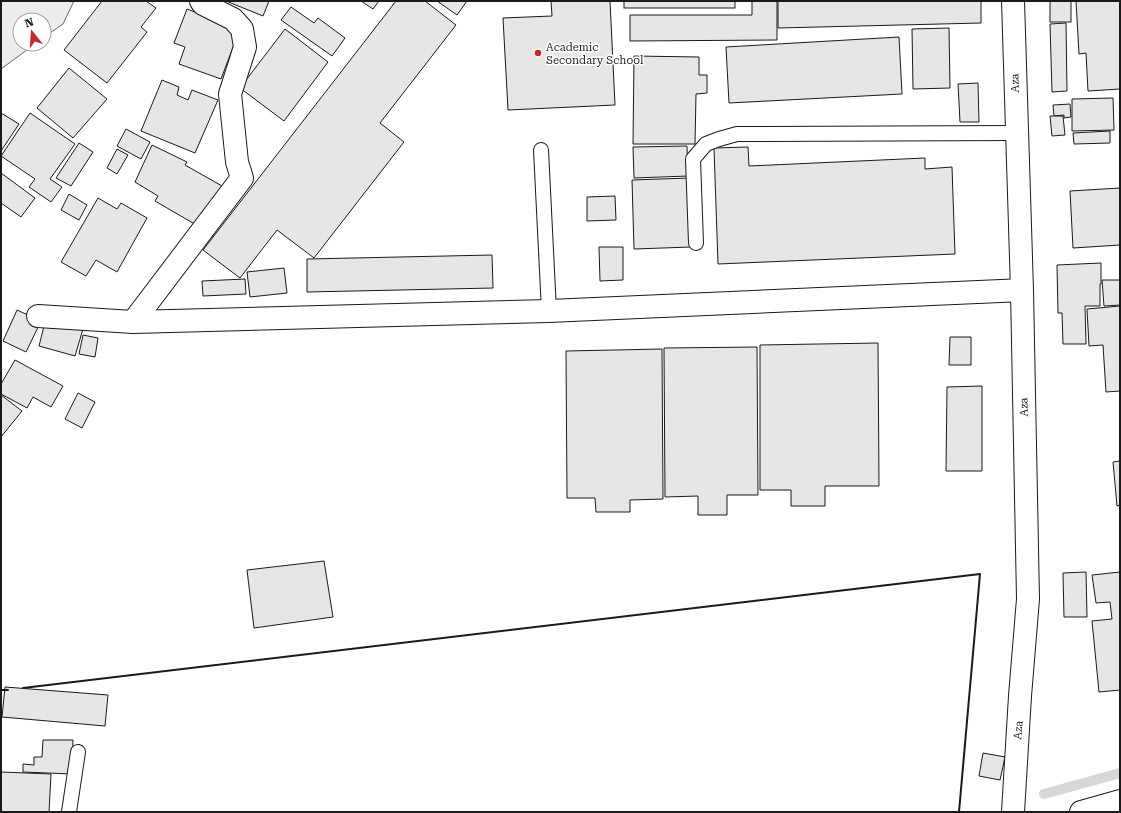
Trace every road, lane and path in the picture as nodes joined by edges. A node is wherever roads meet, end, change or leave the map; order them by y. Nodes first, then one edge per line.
1 (201, 1) edge
2 (1013, 1) edge
3 (1016, 133) junction
4 (541, 150) dead end
5 (696, 242) dead end
6 (1022, 290) junction
7 (549, 311) junction
8 (38, 316) dead end
9 (133, 322) junction
10 (78, 752) dead end
11 (1120, 801) edge
12 (69, 812) edge
13 (1013, 812) edge
14 (1081, 812) edge

1 - 9 street
2 - 3 street, Aza
3 - 5 lane
3 - 6 street, Aza
4 - 7 lane
6 - 7 street
6 - 13 street, Aza
7 - 9 street
8 - 9 street
10 - 12 lane
11 - 14 street

